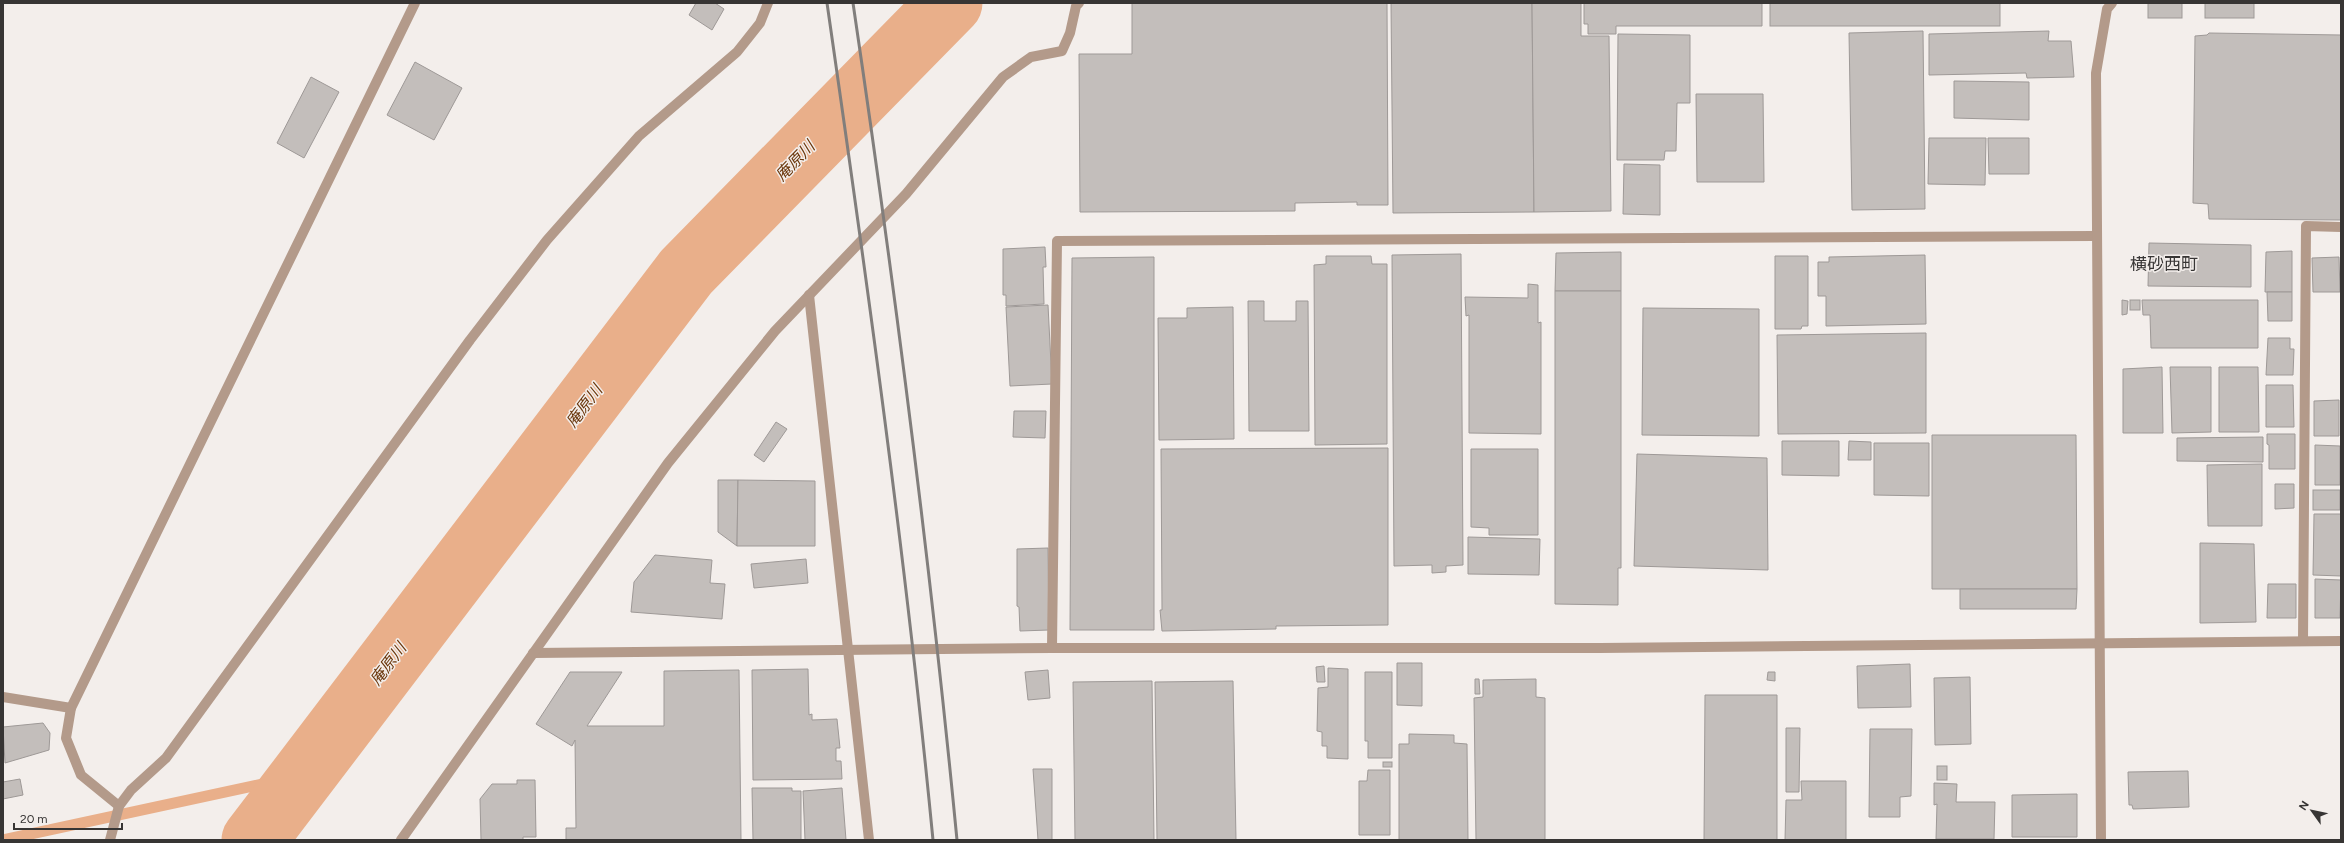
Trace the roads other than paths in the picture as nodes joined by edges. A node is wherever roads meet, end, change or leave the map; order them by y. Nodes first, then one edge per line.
1 (415, 3) edge
2 (768, 3) edge
3 (1079, 3) edge
4 (2112, 3) edge
5 (2341, 227) edge
6 (2095, 236) junction
7 (809, 295) junction
8 (2303, 641) junction
9 (2341, 641) edge
10 (2099, 644) junction
11 (1052, 648) junction
12 (847, 650) junction
13 (533, 653) junction
14 (3, 697) edge
15 (71, 708) junction
16 (119, 806) junction
17 (110, 840) edge
18 (401, 840) edge
19 (869, 840) edge
20 (2101, 840) edge

1 - 15 street
2 - 16 street
3 - 7 street
4 - 6 street
5 - 8 street
6 - 10 street
6 - 11 street
7 - 12 street
7 - 13 street
8 - 9 street
8 - 10 street
10 - 11 street
10 - 20 street
11 - 12 street
12 - 13 street
12 - 19 street
13 - 18 street
14 - 15 street
15 - 16 street
16 - 17 street

